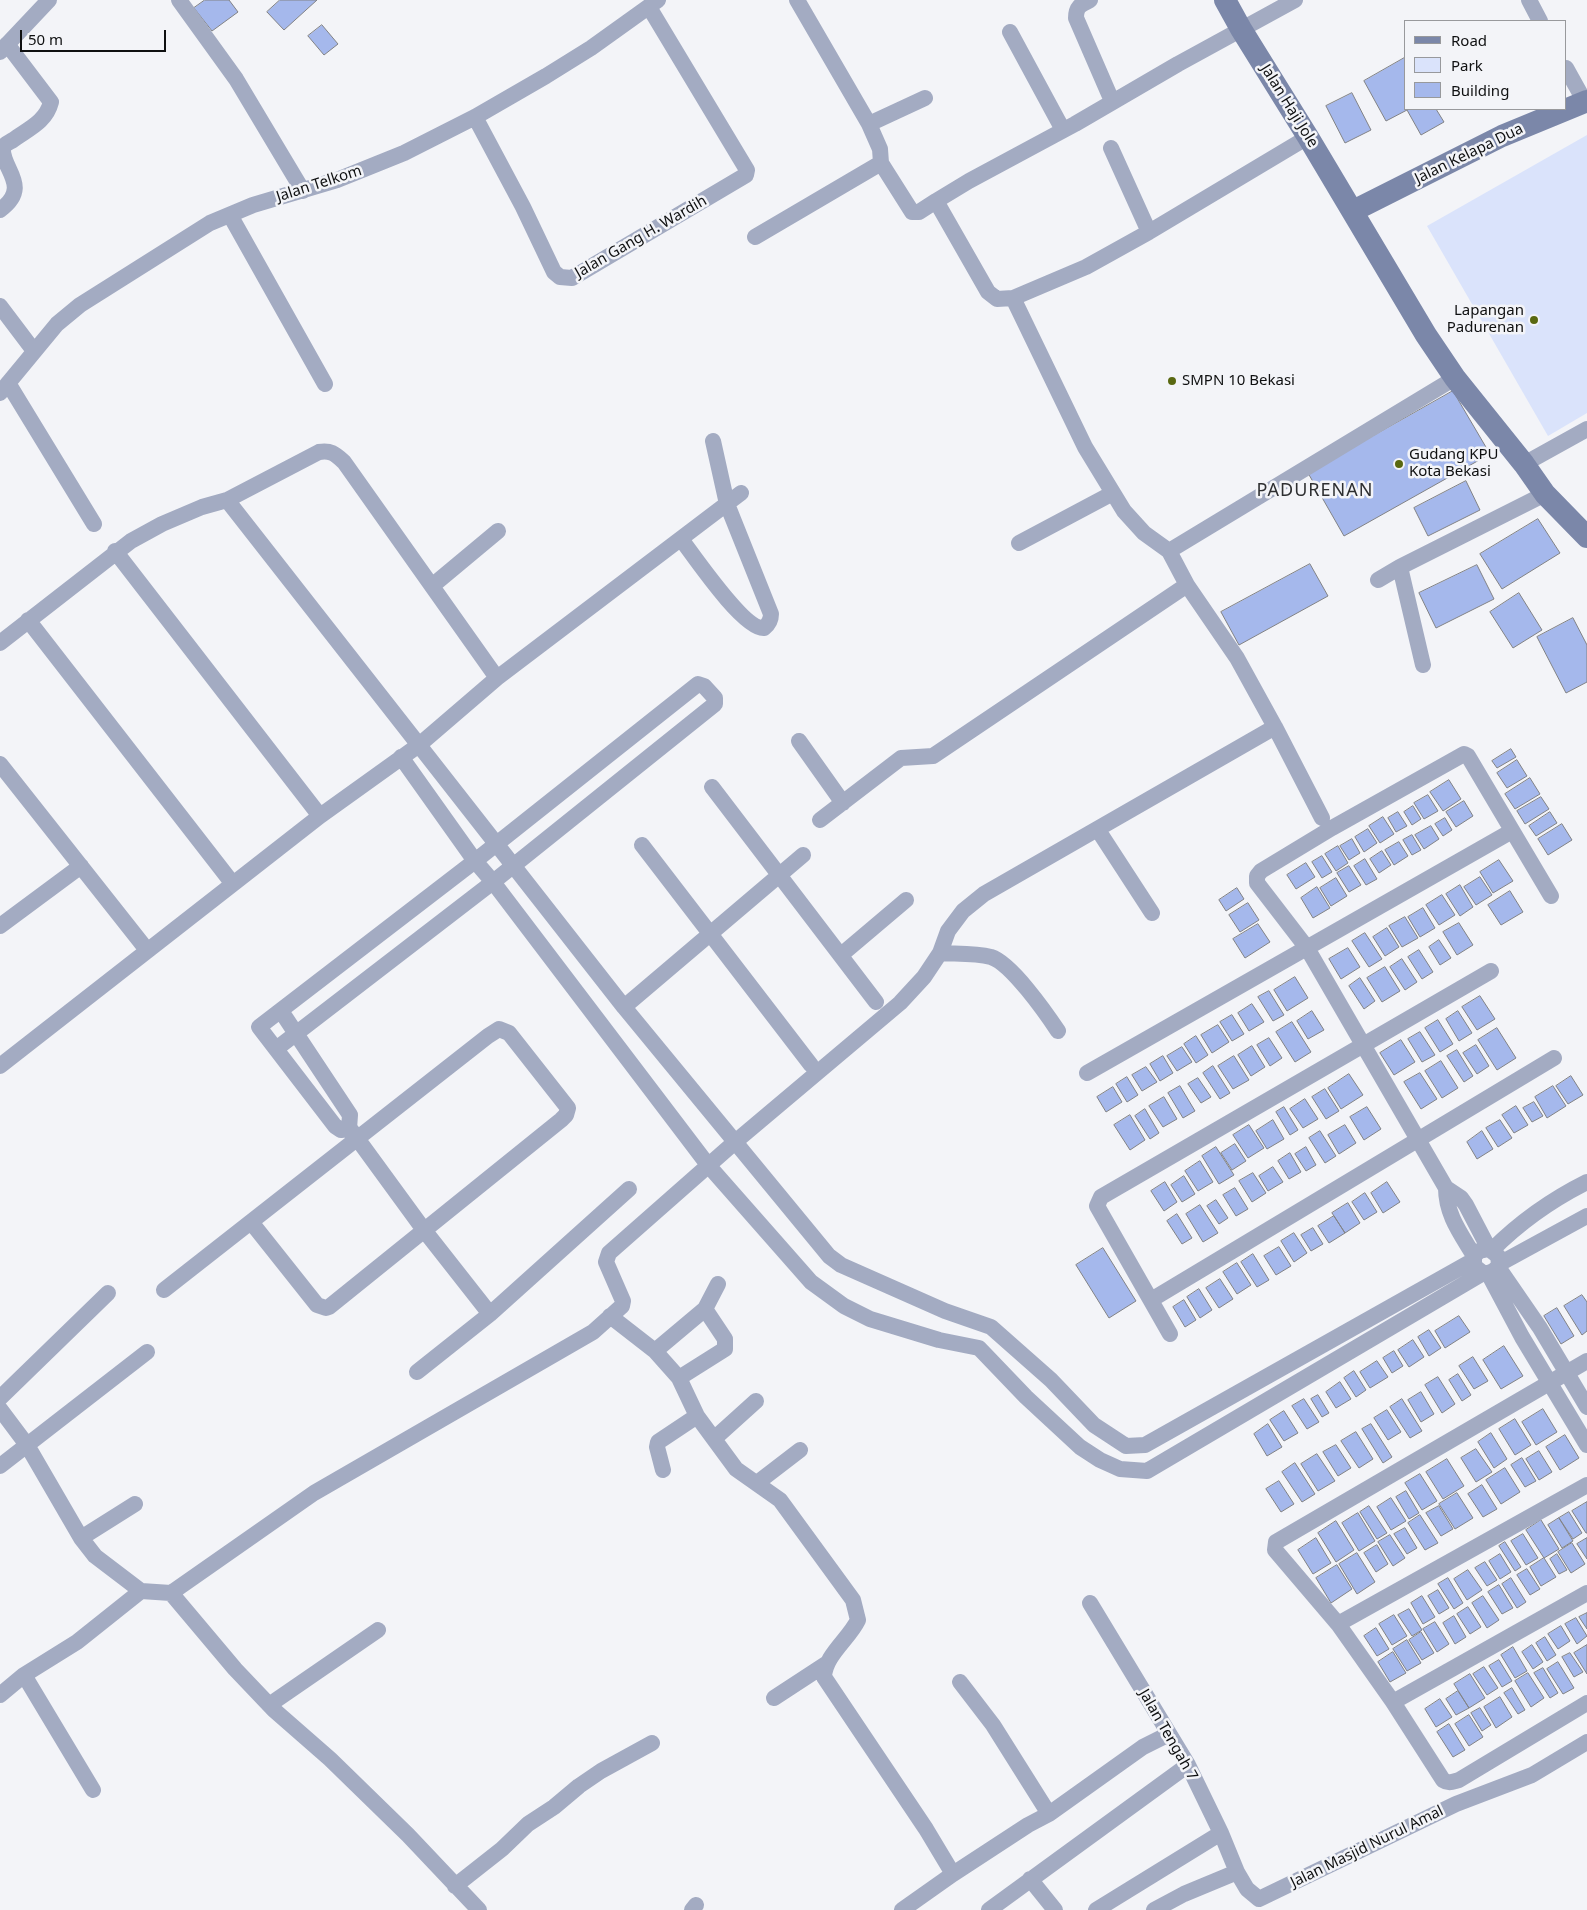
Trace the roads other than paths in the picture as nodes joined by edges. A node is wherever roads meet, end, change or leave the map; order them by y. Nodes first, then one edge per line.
1 (48, 0) edge
2 (179, 0) edge
3 (796, 0) edge
4 (1090, 0) edge
5 (1225, 0) edge
6 (1295, 0) edge
7 (1529, 0) edge
8 (653, 3) edge
9 (1539, 20) edge
10 (1241, 30) junction
11 (1010, 32) dead end
12 (4, 48) edge
13 (1567, 70) edge
14 (925, 98) dead end
15 (1112, 101) junction
16 (1586, 101) edge
17 (1567, 109) edge
18 (1564, 110) edge
19 (475, 117) junction
20 (869, 124) junction
21 (1063, 130) junction
22 (1308, 137) junction
23 (1112, 148) dead end
24 (881, 163) junction
25 (303, 191) junction
26 (936, 201) junction
27 (0, 210) edge
28 (1353, 211) junction
29 (230, 215) junction
30 (1150, 232) junction
31 (755, 237) dead end
32 (1013, 298) junction
33 (0, 306) edge
34 (34, 351) junction
35 (1455, 378) junction
36 (325, 384) dead end
37 (4, 388) edge
38 (1587, 428) edge
39 (713, 441) dead end
40 (1524, 464) junction
41 (1113, 492) junction
42 (741, 493) dead end
43 (1545, 494) junction
44 (227, 500) junction
45 (727, 504) junction
46 (94, 524) dead end
47 (498, 531) dead end
48 (1587, 537) edge
49 (681, 539) junction
50 (1019, 542) dead end
51 (1169, 550) junction
52 (115, 551) junction
53 (1400, 567) junction
54 (1378, 580) dead end
55 (1187, 585) junction
56 (432, 586) junction
57 (28, 620) junction
58 (0, 643) edge
59 (1423, 665) dead end
60 (497, 678) junction
61 (1275, 727) junction
62 (798, 741) dead end
63 (419, 745) junction
64 (402, 757) junction
65 (0, 764) edge
66 (6, 783) edge
67 (712, 787) dead end
68 (843, 803) junction
69 (320, 816) junction
70 (1322, 818) dead end
71 (820, 820) dead end
72 (1098, 830) junction
73 (1512, 831) junction
74 (497, 843) junction
75 (642, 844) dead end
76 (803, 855) dead end
77 (475, 861) junction
78 (81, 866) junction
79 (512, 866) junction
80 (779, 875) junction
81 (493, 882) junction
82 (233, 884) junction
83 (1551, 896) dead end
84 (906, 900) dead end
85 (1152, 913) dead end
86 (0, 926) edge
87 (710, 933) junction
88 (1307, 948) junction
89 (147, 950) junction
90 (940, 953) junction
91 (840, 955) junction
92 (1491, 971) dead end
93 (876, 1002) dead end
94 (624, 1007) junction
95 (281, 1011) junction
96 (1058, 1031) dead end
97 (297, 1034) junction
98 (1363, 1045) junction
99 (276, 1049) junction
100 (311, 1055) junction
101 (1554, 1058) dead end
102 (811, 1065) dead end
103 (0, 1066) edge
104 (290, 1068) junction
105 (1087, 1073) dead end
106 (353, 1134) junction
107 (1419, 1139) junction
108 (735, 1142) junction
109 (708, 1165) junction
110 (1587, 1182) edge
111 (629, 1189) dead end
112 (1587, 1216) edge
113 (251, 1222) junction
114 (424, 1230) junction
115 (1487, 1261) junction
116 (718, 1284) dead end
117 (164, 1290) dead end
118 (108, 1293) dead end
119 (1151, 1300) junction
120 (705, 1309) junction
121 (490, 1314) junction
122 (610, 1316) junction
123 (991, 1327) junction
124 (1170, 1334) dead end
125 (979, 1348) junction
126 (655, 1351) junction
127 (147, 1352) dead end
128 (1587, 1361) edge
129 (417, 1372) dead end
130 (1567, 1374) junction
131 (679, 1378) junction
132 (1550, 1384) junction
133 (0, 1398) edge
134 (756, 1400) dead end
135 (1587, 1407) edge
136 (0, 1409) edge
137 (697, 1416) junction
138 (714, 1438) junction
139 (27, 1445) junction
140 (1587, 1445) edge
141 (800, 1450) dead end
142 (0, 1466) edge
143 (663, 1470) dead end
144 (757, 1483) junction
145 (1587, 1485) edge
146 (136, 1504) dead end
147 (81, 1538) junction
148 (141, 1592) junction
149 (171, 1593) junction
150 (1587, 1593) edge
151 (1090, 1603) dead end
152 (1338, 1624) junction
153 (378, 1630) dead end
154 (826, 1664) junction
155 (24, 1675) junction
156 (960, 1682) dead end
157 (0, 1694) edge
158 (774, 1698) dead end
159 (1393, 1702) junction
160 (1587, 1703) edge
161 (269, 1705) junction
162 (1169, 1734) junction
163 (1587, 1742) edge
164 (652, 1743) dead end
165 (1188, 1765) junction
166 (93, 1790) dead end
167 (1049, 1814) junction
168 (1221, 1833) junction
169 (1237, 1872) junction
170 (953, 1874) junction
171 (1030, 1879) junction
172 (455, 1886) junction
173 (1261, 1904) edge
174 (480, 1910) edge
175 (902, 1910) edge
176 (989, 1910) edge
177 (1055, 1910) edge
178 (1096, 1910) edge
179 (1154, 1910) edge

1 - 12 street
2 - 25 street
3 - 20 street
4 - 15 street
5 - 10 main road, Jalan Haji Jole
6 - 10 street
7 - 9 street
8 - 19 street, Jalan Telkom
8 - 19 street, Jalan Gang H. Wardih
10 - 15 street
10 - 22 main road, Jalan Haji Jole
11 - 21 street
12 - 27 street
13 - 16 street
14 - 20 street
15 - 21 street
16 - 17 main road, Jalan Kelapa Dua
18 - 28 main road, Jalan Kelapa Dua
19 - 25 street, Jalan Telkom
20 - 24 street
21 - 26 street
22 - 28 main road, Jalan Haji Jole
22 - 30 street
23 - 30 street
24 - 26 street
24 - 31 street
25 - 29 street, Jalan Telkom
26 - 32 street
28 - 35 main road, Jalan Haji Jole
29 - 34 street, Jalan Telkom
29 - 36 street
30 - 32 street
32 - 41 street
33 - 34 street
34 - 37 street, Jalan Telkom
35 - 40 main road, Jalan Haji Jole
35 - 51 street
37 - 46 street
38 - 40 street
39 - 45 street
40 - 43 main road, Jalan Haji Jole
41 - 50 street
41 - 51 street
42 - 45 street
43 - 48 main road, Jalan Haji Jole
43 - 53 street
44 - 52 street
44 - 56 street
44 - 63 street
45 - 49 street
45 - 49 street
47 - 56 street
49 - 60 street
51 - 55 street
52 - 57 street
52 - 69 street
53 - 54 street
53 - 59 street
55 - 61 street
55 - 68 street
56 - 60 street
57 - 58 street
57 - 82 street
60 - 63 street
61 - 70 street
61 - 72 street
62 - 68 street
63 - 64 street
63 - 74 street
64 - 69 street
64 - 77 street
65 - 66 street
66 - 78 street
67 - 80 street
68 - 71 street
69 - 82 street
72 - 85 street
72 - 90 street
73 - 83 street
73 - 88 street
73 - 88 street
74 - 77 street
74 - 79 street
74 - 79 street
75 - 87 street
76 - 80 street
77 - 81 street
77 - 95 street
78 - 86 street
78 - 89 street
79 - 81 street
79 - 94 street
80 - 87 street
80 - 91 street
81 - 97 street
81 - 109 street
82 - 89 street
84 - 91 street
87 - 94 street
87 - 102 street
88 - 98 street
88 - 105 street
89 - 103 street
90 - 96 street
90 - 108 street
91 - 93 street
92 - 98 street
94 - 108 street
95 - 97 street
95 - 99 street
97 - 99 street
97 - 100 street
98 - 107 street
98 - 119 street
99 - 104 street
100 - 104 street
100 - 106 street
101 - 107 street
104 - 106 street
106 - 113 street
106 - 114 street
106 - 114 street
107 - 115 street
107 - 119 street
108 - 109 street
108 - 123 street
109 - 122 street
109 - 125 street
110 - 115 street
111 - 121 street
112 - 115 street
113 - 114 street
113 - 117 street
114 - 121 street
115 - 123 street
115 - 125 street
115 - 130 street
115 - 132 street
116 - 120 street
118 - 133 street
119 - 124 street
120 - 126 street
120 - 131 street
121 - 129 street
122 - 126 street
122 - 149 street
123 - 125 street
126 - 131 street
127 - 139 street
128 - 130 street
130 - 132 street
130 - 135 street
131 - 137 street
132 - 140 street
132 - 152 street
134 - 138 street
136 - 139 street
137 - 138 street
137 - 143 street
138 - 144 street
139 - 142 street
139 - 147 street
141 - 144 street
144 - 154 street
145 - 152 street
146 - 147 street
147 - 148 street
148 - 149 street
148 - 155 street
149 - 161 street
150 - 159 street
151 - 162 street, Jalan Tengah 7
152 - 159 street
153 - 161 street
154 - 158 street
154 - 170 street
155 - 157 street
155 - 166 street
156 - 167 street
159 - 160 street
161 - 172 street
162 - 165 street, Jalan Tengah 7
162 - 167 street
163 - 173 street, Jalan Masjid Nurul Amal
164 - 172 street
165 - 168 street, Jalan Tengah 7
165 - 171 street
167 - 170 street
168 - 169 street, Jalan Tengah 7
168 - 178 street
169 - 173 street, Jalan Masjid Nurul Amal
169 - 179 street
170 - 175 street
171 - 176 street
171 - 177 street
172 - 174 street

